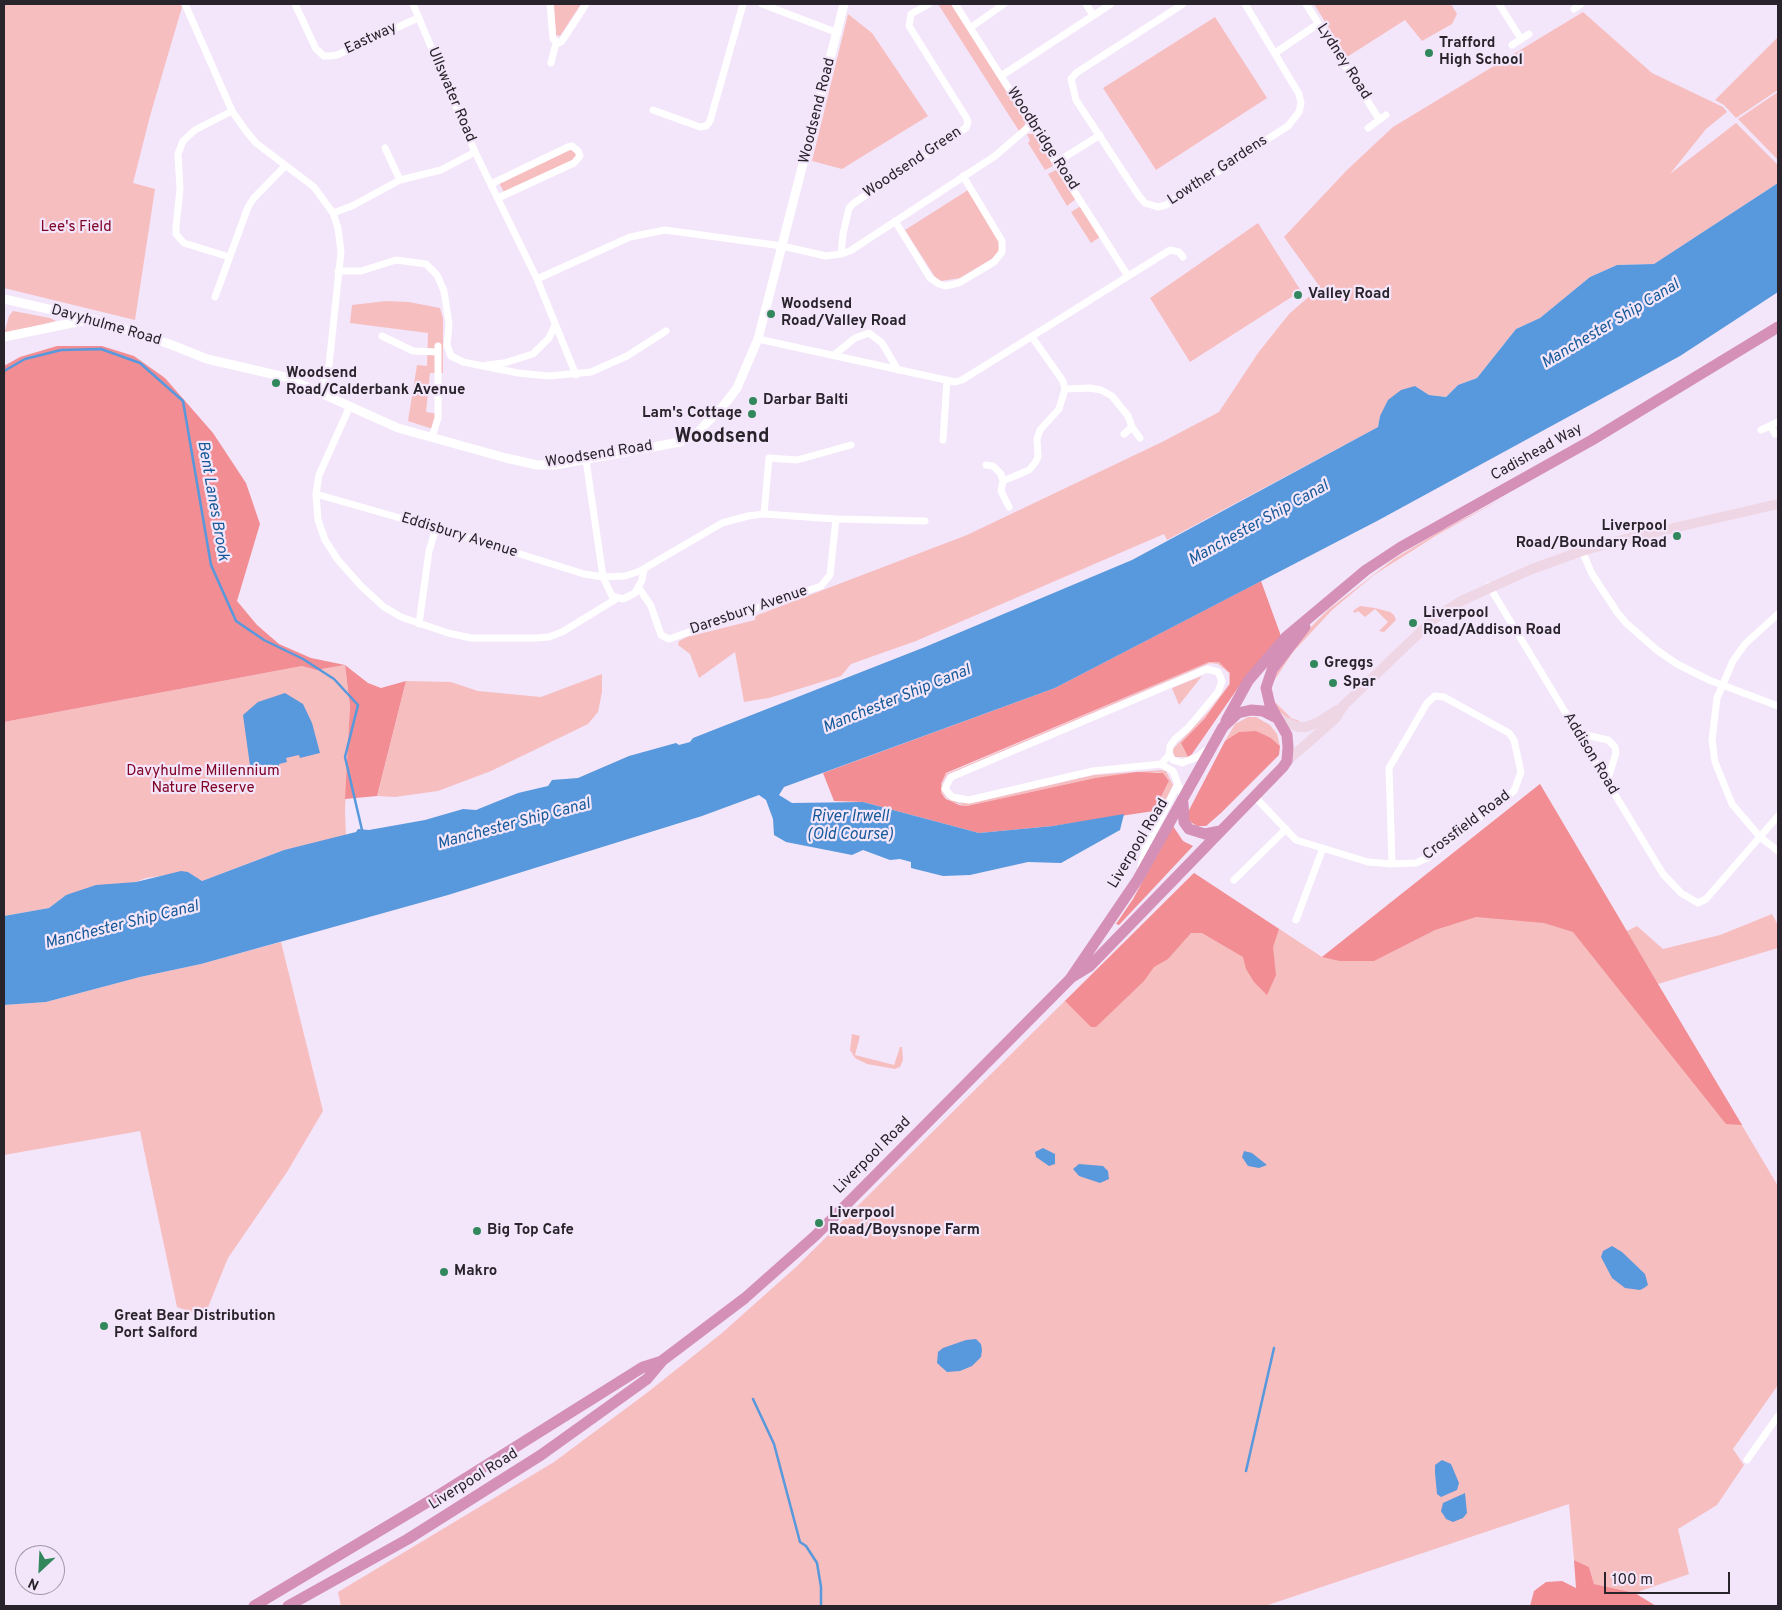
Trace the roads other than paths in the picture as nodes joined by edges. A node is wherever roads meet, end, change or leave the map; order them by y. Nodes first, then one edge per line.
1 (185, 4) edge
2 (295, 4) edge
3 (413, 4) edge
4 (550, 4) edge
5 (586, 4) edge
6 (743, 4) edge
7 (762, 4) edge
8 (844, 4) edge
9 (929, 4) edge
10 (955, 4) edge
11 (1004, 4) edge
12 (1086, 4) edge
13 (1111, 4) edge
14 (1183, 4) edge
15 (1245, 4) edge
16 (1306, 4) edge
17 (1499, 4) edge
18 (1093, 15) junction
19 (418, 18) junction
20 (1318, 24) junction
21 (970, 28) junction
22 (838, 32) junction
23 (1529, 34) dead end
24 (1521, 40) junction
25 (556, 43) junction
26 (1512, 45) dead end
27 (1276, 53) junction
28 (551, 62) dead end
29 (1001, 76) junction
30 (653, 110) dead end
31 (232, 111) junction
32 (1386, 115) dead end
33 (1379, 119) junction
34 (1032, 124) junction
35 (1368, 128) dead end
36 (1100, 135) junction
37 (385, 148) dead end
38 (475, 152) junction
39 (1057, 162) junction
40 (285, 166) junction
41 (962, 176) junction
42 (400, 180) junction
43 (491, 184) junction
44 (498, 198) junction
45 (333, 213) junction
46 (895, 221) junction
47 (782, 246) junction
48 (841, 254) junction
49 (229, 257) junction
50 (1184, 257) dead end
51 (338, 271) junction
52 (1128, 276) junction
53 (537, 279) junction
54 (215, 297) dead end
55 (4, 301) edge
56 (92, 319) junction
57 (555, 324) junction
58 (1778, 327) edge
59 (666, 332) dead end
60 (382, 336) dead end
61 (402, 336) dead end
62 (4, 337) edge
63 (1032, 337) junction
64 (758, 339) junction
65 (398, 344) junction
66 (834, 355) junction
67 (207, 359) joint
68 (480, 366) junction
69 (898, 370) junction
70 (576, 375) junction
71 (947, 381) junction
72 (1066, 389) junction
73 (320, 392) junction
74 (350, 406) junction
75 (1778, 422) edge
76 (1132, 427) junction
77 (1771, 427) junction
78 (1761, 430) dead end
79 (1124, 434) dead end
80 (1775, 434) dead end
81 (432, 437) junction
82 (1140, 438) dead end
83 (943, 440) dead end
84 (851, 444) dead end
85 (586, 460) junction
86 (986, 465) dead end
87 (1003, 481) junction
88 (316, 494) junction
89 (1778, 504) edge
90 (1008, 507) dead end
91 (764, 514) junction
92 (836, 519) junction
93 (925, 521) dead end
94 (436, 528) junction
95 (1582, 551) junction
96 (644, 569) junction
97 (602, 577) junction
98 (1489, 586) junction
99 (639, 588) junction
100 (616, 599) junction
101 (1316, 612) junction
102 (1778, 614) edge
103 (419, 624) junction
104 (1722, 685) junction
105 (1344, 706) junction
106 (1778, 706) edge
107 (1277, 718) junction
108 (1223, 726) junction
109 (1578, 733) junction
110 (1212, 746) junction
111 (1169, 755) junction
112 (1287, 761) junction
113 (1161, 764) junction
114 (1607, 782) junction
115 (1178, 784) junction
116 (1255, 796) junction
117 (1183, 800) junction
118 (1778, 816) edge
119 (1286, 829) junction
120 (1220, 831) junction
121 (1760, 837) junction
122 (1322, 848) junction
123 (1778, 851) edge
124 (1392, 864) junction
125 (1138, 879) junction
126 (1234, 880) dead end
127 (1296, 920) dead end
128 (1070, 979) junction
129 (663, 1360) junction
130 (1778, 1416) edge
131 (1748, 1460) dead end
132 (254, 1606) edge
133 (288, 1606) edge

1 - 31 street
2 - 19 street, Eastway
3 - 19 street, Ullswater Road
4 - 25 street
5 - 25 street
6 - 30 street
7 - 22 street
8 - 22 street, Woodsend Road
9 - 48 street, Woodsend Green
10 - 21 street, Woodbridge Road
11 - 21 street
12 - 18 street
13 - 18 street
14 - 36 street, Lowther Gardens
15 - 27 street, Lowther Gardens
16 - 20 street, Lydney Road
17 - 24 street
18 - 29 street
19 - 38 street, Ullswater Road
20 - 27 street
20 - 33 street, Lydney Road
21 - 29 street, Woodbridge Road
22 - 47 street, Woodsend Road
23 - 24 street
24 - 26 street
25 - 28 street
27 - 36 street, Lowther Gardens
29 - 34 street, Woodbridge Road
31 - 40 street
31 - 49 street
32 - 33 street
33 - 35 street
34 - 39 street, Woodbridge Road
34 - 41 street
36 - 39 street
37 - 42 street
38 - 42 street
38 - 43 street, Ullswater Road
39 - 52 street, Woodbridge Road
40 - 45 street
40 - 49 street
41 - 46 street
41 - 46 street
42 - 45 street
43 - 44 street, Ullswater Road
43 - 44 street
44 - 53 street, Ullswater Road
45 - 51 street
46 - 48 street
47 - 48 street
47 - 53 street
47 - 64 street, Woodsend Road
49 - 54 street
50 - 52 street
51 - 68 street
51 - 73 street
52 - 63 street
53 - 57 street, Ullswater Road
55 - 56 street, Davyhulme Road
56 - 62 street
56 - 67 street, Davyhulme Road
57 - 68 street
57 - 70 street, Ullswater Road
58 - 101 highway, Cadishead Way
59 - 70 street
60 - 65 street
61 - 65 street
63 - 71 street
63 - 72 street
64 - 66 street
64 - 85 street, Woodsend Road
65 - 81 street
66 - 69 street
66 - 69 street
67 - 73 street, Woodsend Road
68 - 70 street
69 - 71 street
71 - 83 street
72 - 76 street
72 - 87 street
73 - 74 street, Woodsend Road
74 - 81 street, Woodsend Road
74 - 88 street
75 - 77 street
76 - 79 street
76 - 82 street
77 - 78 street
77 - 80 street
81 - 85 street, Woodsend Road
84 - 91 street
85 - 97 street
86 - 87 street
87 - 90 street
88 - 94 street, Eddisbury Avenue
88 - 103 street
89 - 95 main road
91 - 92 street, Eddisbury Avenue
91 - 96 street, Eddisbury Avenue
92 - 93 street, Eddisbury Avenue
92 - 99 street, Daresbury Avenue
94 - 97 street, Eddisbury Avenue
94 - 103 street
95 - 98 main road
95 - 104 street
96 - 97 street, Eddisbury Avenue
96 - 99 street
97 - 100 street
98 - 105 main road
98 - 109 street, Addison Road
99 - 100 street
100 - 103 street
101 - 107 highway, Cadishead Way
101 - 108 highway, Cadishead Way
102 - 104 street
104 - 106 street
104 - 121 street
105 - 107 main road
105 - 112 main road
107 - 108 highway
107 - 112 highway, Cadishead Way
108 - 110 highway, Cadishead Way
109 - 114 street, Addison Road
109 - 114 street
110 - 111 street
110 - 117 highway, Liverpool Road
111 - 113 street
111 - 113 street
112 - 116 highway, Liverpool Road
113 - 115 street
114 - 121 street, Addison Road
115 - 117 street
115 - 125 street
116 - 119 street, Crossfield Road
116 - 120 highway, Liverpool Road
117 - 120 highway
117 - 125 highway, Liverpool Road
118 - 121 street
119 - 122 street, Crossfield Road
119 - 126 street
120 - 128 highway, Liverpool Road
121 - 123 street
122 - 124 street, Crossfield Road
122 - 127 street
124 - 124 street, Crossfield Road
125 - 128 highway, Liverpool Road
128 - 129 highway, Liverpool Road
129 - 132 highway, Liverpool Road
129 - 133 highway, Liverpool Road
130 - 131 street

